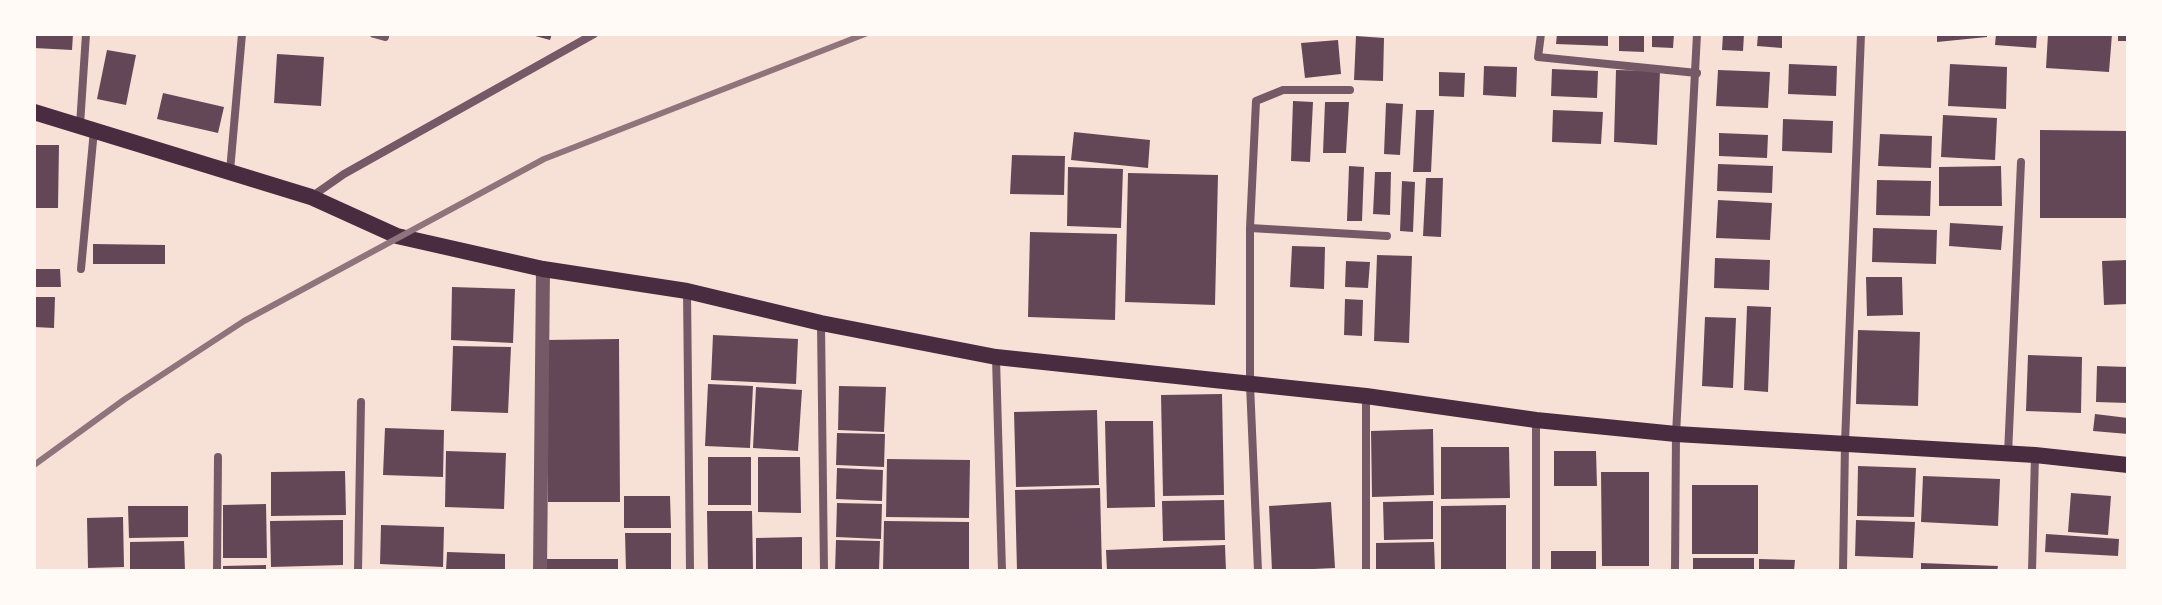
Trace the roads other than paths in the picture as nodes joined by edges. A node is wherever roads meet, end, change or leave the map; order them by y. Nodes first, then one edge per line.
1 (86, 34) edge
2 (242, 34) edge
3 (374, 34) edge
4 (594, 34) edge
5 (1541, 34) edge
6 (1697, 34) edge
7 (1861, 34) edge
8 (385, 37) dead end
9 (1697, 73) junction
10 (1350, 90) dead end
11 (34, 112) edge
12 (87, 128) junction
13 (2021, 162) dead end
14 (230, 172) junction
15 (311, 197) junction
16 (1250, 228) junction
17 (1387, 236) dead end
18 (81, 269) dead end
19 (543, 269) junction
20 (687, 291) junction
21 (821, 323) junction
22 (996, 357) junction
23 (1250, 384) junction
24 (1366, 396) junction
25 (361, 402) dead end
26 (1536, 420) junction
27 (1676, 434) junction
28 (1845, 443) junction
29 (2008, 454) junction
30 (2035, 455) junction
31 (218, 457) dead end
32 (2128, 465) edge
33 (217, 571) edge
34 (358, 571) edge
35 (540, 571) edge
36 (690, 571) edge
37 (824, 571) edge
38 (1002, 571) edge
39 (1258, 571) edge
40 (1366, 571) edge
41 (1536, 571) edge
42 (1675, 571) edge
43 (1843, 571) edge
44 (2032, 571) edge

1 - 12 street
2 - 14 street
3 - 8 street
4 - 15 street
5 - 9 street
6 - 9 street
7 - 28 street
9 - 27 street
10 - 16 street
11 - 12 main road
12 - 14 main road
12 - 18 street
13 - 29 street
14 - 15 main road
15 - 19 main road
16 - 17 street
16 - 23 street
19 - 20 main road
19 - 35 street
20 - 21 main road
20 - 36 street
21 - 22 main road
21 - 37 street
22 - 23 main road
22 - 38 street
23 - 24 main road
23 - 39 street
24 - 26 main road
24 - 40 street
25 - 34 street
26 - 27 main road
26 - 41 street
27 - 28 main road
27 - 42 street
28 - 29 main road
28 - 43 street
29 - 30 main road
30 - 32 main road
30 - 44 street
31 - 33 street

